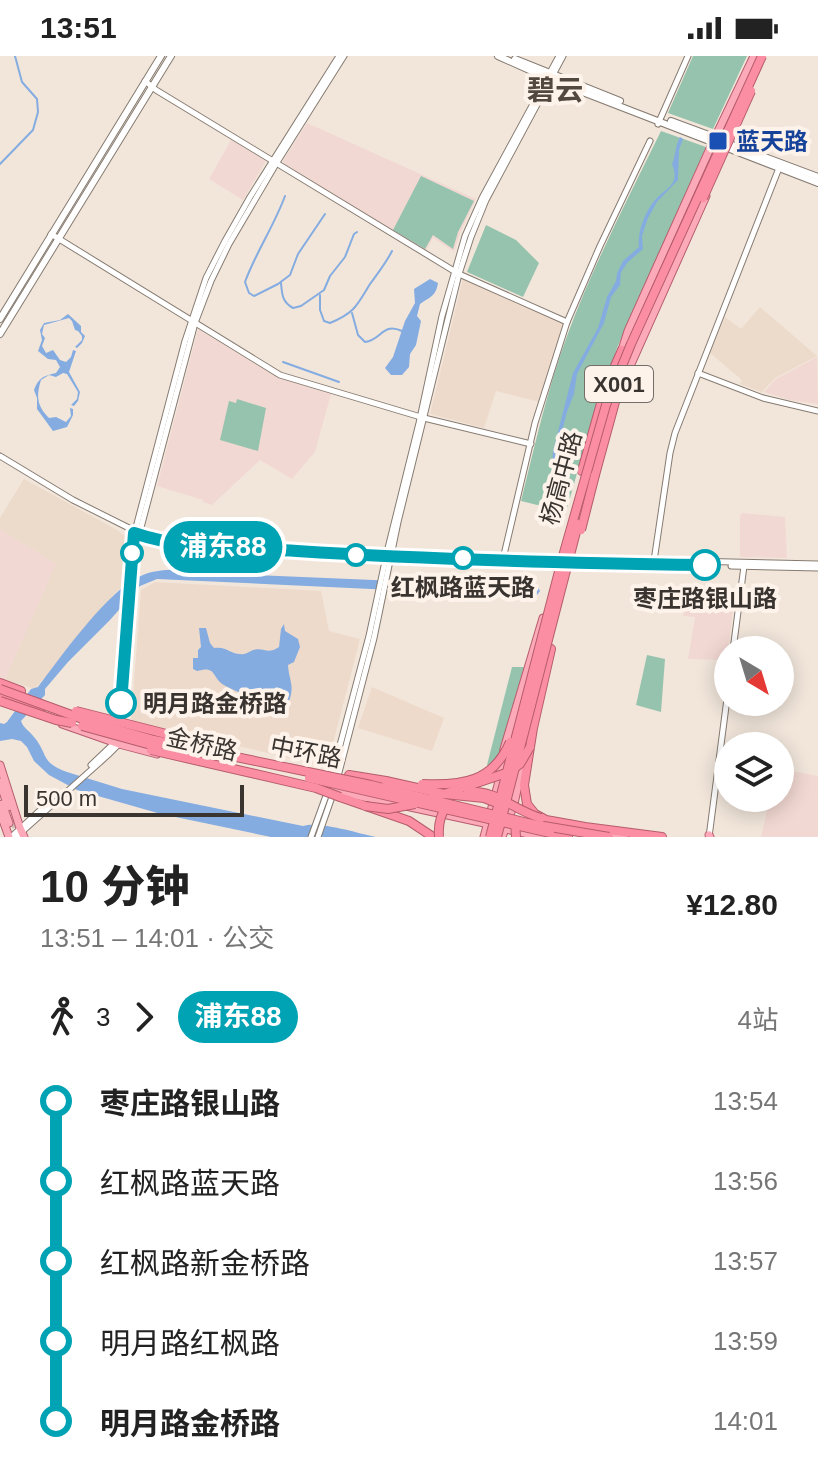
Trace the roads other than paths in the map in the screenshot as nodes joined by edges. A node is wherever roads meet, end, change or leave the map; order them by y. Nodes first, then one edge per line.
1 (161, 56) edge
2 (171, 56) edge
3 (342, 56) edge
4 (498, 56) edge
5 (508, 56) edge
6 (561, 56) edge
7 (688, 56) edge
8 (760, 56) edge
9 (550, 77) junction
10 (145, 81) junction
11 (152, 87) junction
12 (660, 121) junction
13 (716, 140) junction
14 (650, 141) dead end
15 (728, 146) junction
16 (274, 162) junction
17 (779, 168) junction
18 (818, 180) edge
19 (696, 218) junction
20 (678, 230) junction
21 (51, 234) junction
22 (57, 240) junction
23 (457, 272) junction
24 (0, 319) edge
25 (193, 322) junction
26 (567, 322) junction
27 (0, 334) edge
28 (622, 350) junction
29 (698, 373) junction
30 (619, 391) junction
31 (615, 402) junction
32 (818, 411) edge
33 (422, 418) junction
34 (531, 444) junction
35 (0, 458) edge
36 (137, 533) junction
37 (388, 555) junction
38 (503, 558) junction
39 (566, 558) junction
40 (654, 561) junction
41 (744, 566) junction
42 (818, 566) edge
43 (551, 618) junction
44 (735, 636) edge
45 (0, 686) edge
46 (21, 692) junction
47 (2, 700) edge
48 (725, 716) edge
49 (82, 726) junction
50 (120, 726) junction
51 (144, 738) junction
52 (510, 742) junction
53 (116, 743) junction
54 (206, 746) junction
55 (530, 747) junction
56 (0, 766) edge
57 (315, 770) junction
58 (0, 782) edge
59 (364, 783) junction
60 (334, 784) junction
61 (385, 786) junction
62 (0, 798) edge
63 (449, 802) junction
64 (365, 806) junction
65 (0, 812) edge
66 (489, 818) junction
67 (541, 818) junction
68 (319, 824) junction
69 (504, 828) edge
70 (551, 834) edge
71 (17, 835) edge
72 (709, 836) edge
73 (311, 837) edge
74 (318, 837) edge
75 (433, 837) edge
76 (439, 837) edge
77 (487, 837) edge
78 (516, 837) edge
79 (568, 837) edge
80 (609, 837) edge
81 (624, 837) edge
82 (662, 837) edge

1 - 10 main road
2 - 11 main road
3 - 16 street
4 - 9 main road
5 - 9 main road
6 - 9 street
7 - 12 street
8 - 13 main road, 杨高中路
8 - 39 highway, 杨高中路 / X001, bridge
9 - 12 main road
9 - 23 street
10 - 11 street
10 - 21 main road
11 - 16 street
11 - 22 main road
12 - 13 main road
13 - 15 main road
13 - 20 main road, 杨高中路 / X001
13 - 28 main road, 杨高中路 / X001
14 - 26 street
15 - 17 main road
15 - 18 main road
15 - 19 main road, X001
16 - 23 street
16 - 25 street
17 - 18 main road
17 - 29 street
19 - 20 main road
19 - 30 main road, X001
20 - 30 main road, 杨高中路 / X001
21 - 22 street
21 - 24 main road
22 - 25 street
22 - 27 main road
23 - 26 street
23 - 33 street
25 - 33 street
25 - 36 street
26 - 34 street
28 - 39 main road, 杨高中路 / X001
28 - 39 highway, bridge
29 - 32 street
29 - 40 street
30 - 31 main road, 杨高中路 / X001
31 - 39 main road, 杨高中路 / X001
31 - 39 highway, bridge
33 - 34 street
33 - 37 street
34 - 38 street
35 - 36 street
36 - 37 street
36 - 50 street
37 - 38 street
37 - 60 street
38 - 39 street
39 - 40 street
39 - 41 street
39 - 43 highway, 杨高中路 / X001, bridge
39 - 66 main road, 杨高中路 / X001
39 - 69 main road, 杨高中路 / X001
40 - 42 street
41 - 42 street
41 - 44 street
43 - 52 highway, bridge
43 - 55 highway, bridge
43 - 69 highway, 杨高中路 / X001, bridge
43 - 77 highway, 杨高中路 / X001, bridge
45 - 46 highway
45 - 51 highway, 中环路, bridge
46 - 50 main road, 金桥路, bridge
46 - 54 highway, bridge
47 - 49 highway, 中环路, bridge
47 - 53 main road, 金桥路, bridge
48 - 72 street
49 - 64 highway, bridge
49 - 70 highway, 中环路, bridge
50 - 53 street
50 - 60 main road, 金桥路
51 - 54 highway, bridge
51 - 59 highway, 中环路, bridge
52 - 61 highway, bridge
52 - 70 highway, bridge
53 - 60 main road, 金桥路
53 - 71 street
54 - 57 highway, bridge
55 - 64 highway, bridge
55 - 67 highway, bridge
56 - 71 main road
57 - 59 highway, bridge
57 - 61 highway, bridge
58 - 62 main road
59 - 80 highway, 中环路, bridge
60 - 61 main road, 金桥路
60 - 63 main road, 金桥路
60 - 66 main road, 金桥路
60 - 68 street
61 - 63 main road, 金桥路
61 - 78 highway, bridge
63 - 66 main road, 金桥路
64 - 75 highway, bridge
65 - 71 main road
66 - 69 main road
66 - 77 main road, 杨高中路 / X001
67 - 76 highway, bridge
67 - 82 highway
68 - 73 street
68 - 74 street
69 - 70 main road
69 - 70 main road
70 - 79 highway, 中环路
70 - 81 main road

